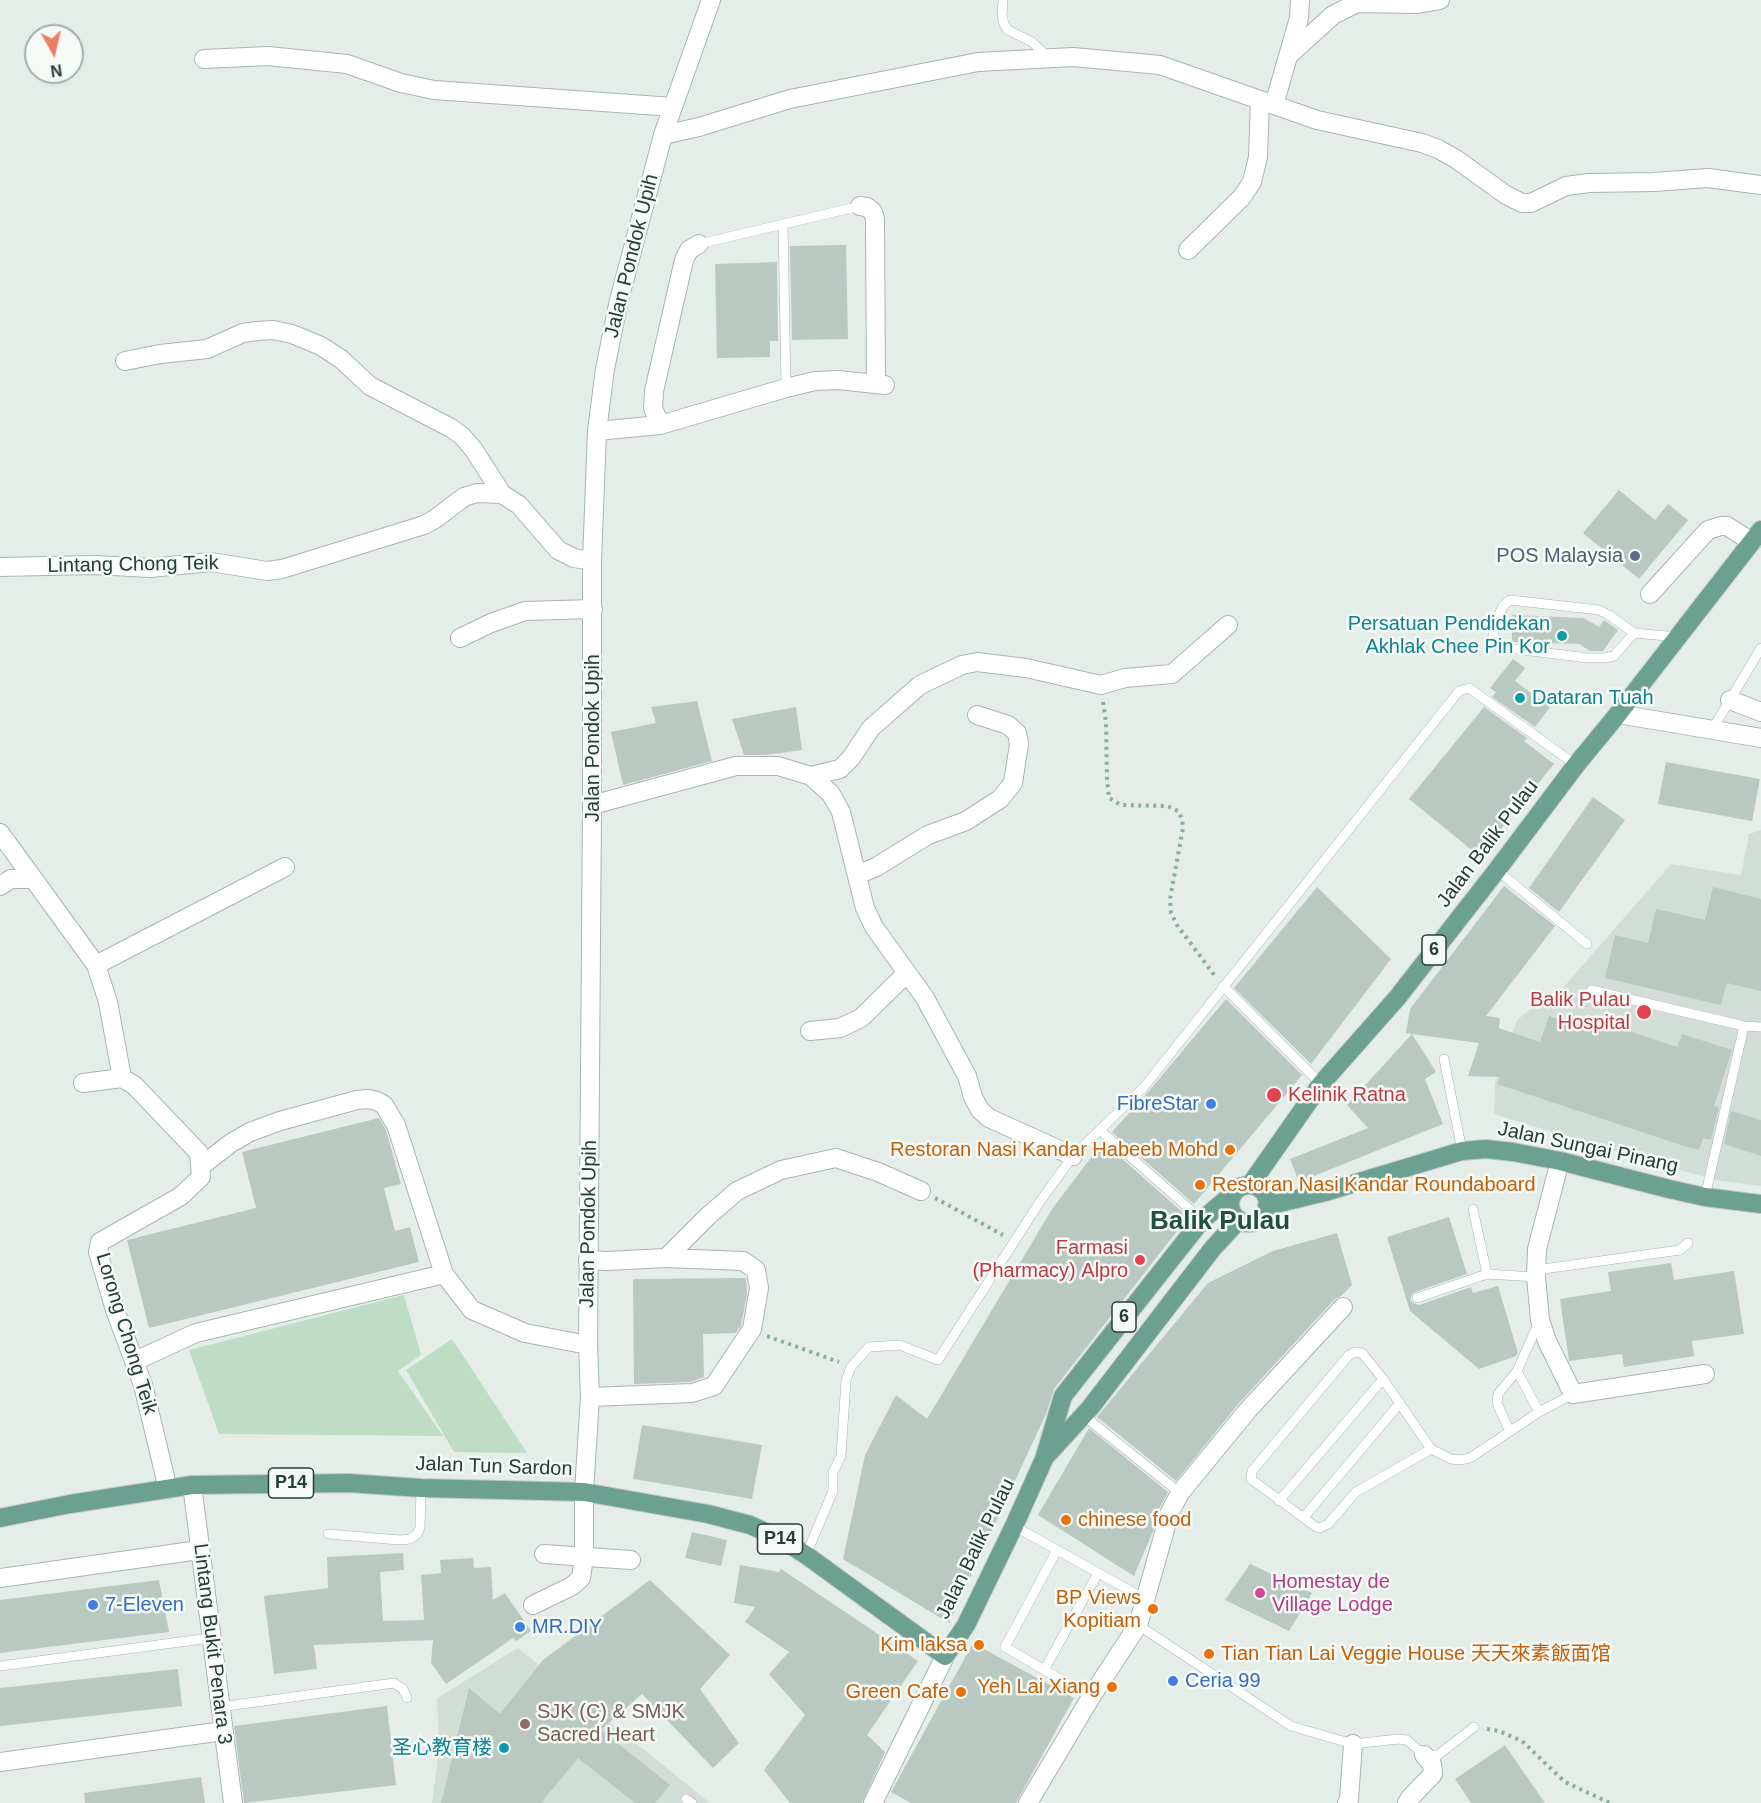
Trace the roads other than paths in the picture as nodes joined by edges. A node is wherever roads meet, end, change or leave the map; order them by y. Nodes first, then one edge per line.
1 (711, 0) edge
2 (1003, 0) edge
3 (1300, 0) edge
4 (1440, 0) edge
5 (1288, 56) junction
6 (1049, 58) junction
7 (204, 59) dead end
8 (1267, 102) junction
9 (673, 107) junction
10 (663, 135) junction
11 (1761, 185) edge
12 (860, 206) joint
13 (783, 225) junction
14 (699, 244) joint
15 (1188, 250) dead end
16 (125, 361) dead end
17 (786, 387) junction
18 (660, 425) junction
19 (597, 431) junction
20 (502, 494) junction
21 (1756, 536) edge
22 (592, 561) junction
23 (0, 567) edge
24 (1650, 594) dead end
25 (593, 609) junction
26 (1228, 625) dead end
27 (1634, 633) junction
28 (1678, 637) junction
29 (460, 638) dead end
30 (1761, 648) edge
31 (1730, 699) junction
32 (1761, 712) edge
33 (1618, 714) junction
34 (977, 715) dead end
35 (1712, 730) junction
36 (1761, 738) edge
37 (1576, 765) junction
38 (811, 776) junction
39 (592, 805) junction
40 (0, 832) edge
41 (285, 867) dead end
42 (1497, 870) junction
43 (857, 875) junction
44 (33, 879) junction
45 (0, 886) edge
46 (1587, 944) dead end
47 (96, 965) junction
48 (906, 974) junction
49 (1223, 986) junction
50 (1592, 990) dead end
51 (1744, 1026) junction
52 (1761, 1027) edge
53 (810, 1031) dead end
54 (1444, 1059) dead end
55 (122, 1078) junction
56 (83, 1083) dead end
57 (1321, 1084) junction
58 (1100, 1130) junction
59 (1462, 1151) junction
60 (1073, 1156) junction
61 (1560, 1161) junction
62 (200, 1167) junction
63 (1242, 1189) junction
64 (921, 1191) road end
65 (1705, 1197) junction
66 (1761, 1204) edge
67 (1267, 1206) junction
68 (1473, 1209) dead end
69 (1202, 1220) junction
70 (1239, 1220) junction
71 (1688, 1243) dead end
72 (666, 1258) junction
73 (588, 1260) junction
74 (444, 1274) junction
75 (1487, 1274) junction
76 (1536, 1274) junction
77 (1417, 1298) dead end
78 (1343, 1307) dead end
79 (1540, 1320) junction
80 (588, 1345) junction
81 (135, 1361) junction
82 (1517, 1371) junction
83 (1705, 1374) dead end
84 (1383, 1379) junction
85 (1573, 1394) junction
86 (590, 1397) junction
87 (1400, 1403) junction
88 (1539, 1412) junction
89 (1083, 1415) junction
90 (1510, 1431) junction
91 (1431, 1449) junction
92 (1044, 1459) junction
93 (192, 1485) junction
94 (168, 1488) junction
95 (421, 1488) junction
96 (584, 1492) junction
97 (1180, 1493) junction
98 (1279, 1501) junction
99 (1304, 1517) junction
100 (0, 1518) edge
101 (1014, 1526) junction
102 (328, 1534) dead end
103 (199, 1550) junction
104 (1057, 1550) junction
105 (544, 1554) dead end
106 (806, 1555) junction
107 (584, 1557) junction
108 (631, 1560) dead end
109 (1098, 1573) junction
110 (0, 1578) edge
111 (1145, 1599) junction
112 (533, 1605) dead end
113 (1138, 1625) junction
114 (210, 1638) junction
115 (945, 1656) junction
116 (0, 1666) edge
117 (1044, 1670) junction
118 (1091, 1697) junction
119 (407, 1698) dead end
120 (220, 1707) junction
121 (1474, 1727) road end
122 (223, 1731) junction
123 (1353, 1744) junction
124 (1425, 1755) junction
125 (0, 1762) edge
126 (233, 1803) edge
127 (873, 1803) edge
128 (1028, 1803) edge
129 (1347, 1803) edge
130 (1407, 1803) edge

1 - 9 street, Jalan Pondok Upih
2 - 6 lane
3 - 5 street
4 - 5 street
5 - 8 street
6 - 8 street
6 - 10 street
7 - 9 street
8 - 11 street
8 - 15 street
9 - 10 street, Jalan Pondok Upih
10 - 19 street, Jalan Pondok Upih
12 - 13 lane
12 - 17 street
13 - 14 lane
13 - 17 lane
14 - 18 street
16 - 20 street
17 - 18 street
18 - 19 street
19 - 22 street, Jalan Pondok Upih
20 - 22 street
20 - 23 street, Lintang Chong Teik
21 - 24 street
21 - 28 main road, Jalan Balik Pulau / 6
22 - 25 street, Jalan Pondok Upih
25 - 29 street
25 - 39 street, Jalan Pondok Upih
26 - 38 street
27 - 27 lane
27 - 28 lane
28 - 33 main road, Jalan Balik Pulau / 6
30 - 31 lane
31 - 32 street
31 - 35 lane
33 - 35 street
33 - 37 main road, Jalan Balik Pulau / 6
34 - 43 street
35 - 36 street
37 - 42 main road, Jalan Balik Pulau / 6
37 - 49 lane
38 - 39 street
38 - 43 street
39 - 73 street, Jalan Pondok Upih
40 - 44 street
41 - 47 street
42 - 46 lane
42 - 57 main road, Jalan Balik Pulau / 6
43 - 48 street
44 - 45 street
44 - 47 street
47 - 55 street
48 - 53 street
48 - 60 street
49 - 57 lane
49 - 58 lane
50 - 51 lane
51 - 52 lane
51 - 65 lane
54 - 59 lane
55 - 56 street
55 - 62 street
57 - 63 main road, Jalan Balik Pulau / 6
58 - 60 lane
58 - 69 lane
59 - 61 main road, Jalan Sungai Pinang
59 - 67 main road, Jalan Sungai Pinang
60 - 106 lane
61 - 65 main road, Jalan Sungai Pinang
61 - 76 street
62 - 74 street
62 - 81 street, Lorong Chong Teik
63 - 67 main road
63 - 69 main road, Jalan Balik Pulau / 6
63 - 70 main road
64 - 72 street
65 - 66 main road, Jalan Sungai Pinang
67 - 70 main road
68 - 75 lane
69 - 92 main road, Jalan Balik Pulau / 6
70 - 89 main road, Jalan Balik Pulau / 6
71 - 76 lane
72 - 73 street
72 - 86 street
73 - 80 street, Jalan Pondok Upih
74 - 80 street
74 - 81 street
75 - 76 lane
75 - 77 lane
76 - 79 street
78 - 97 street
79 - 82 lane
79 - 85 street
80 - 86 street, Jalan Pondok Upih
81 - 94 street, Lorong Chong Teik
82 - 88 lane
82 - 90 lane
83 - 85 street
84 - 87 lane
84 - 98 lane
84 - 98 lane
85 - 88 lane
86 - 96 street, Jalan Pondok Upih
87 - 91 lane
87 - 99 lane
88 - 90 lane
89 - 92 main road, Jalan Balik Pulau / 6
89 - 97 lane
90 - 91 lane
91 - 99 lane
92 - 101 main road, Jalan Balik Pulau / 6
93 - 94 main road, Jalan Tun Sardon / P14
93 - 95 main road, Jalan Tun Sardon / P14
93 - 103 street, Lintang Bukit Penara 3
94 - 100 main road, Jalan Tun Sardon / P14
95 - 96 main road, Jalan Tun Sardon / P14
95 - 102 lane
96 - 106 main road, Jalan Tun Sardon / P14
96 - 107 street, Jalan Pondok Upih
97 - 111 street
98 - 99 lane
101 - 104 lane
101 - 115 main road, Jalan Balik Pulau / 6
103 - 110 street
103 - 114 street, Lintang Bukit Penara 3
104 - 109 lane
104 - 117 lane
105 - 107 street
106 - 115 main road, Jalan Tun Sardon / P14
107 - 108 street
107 - 112 street, Jalan Pondok Upih
109 - 111 lane
109 - 117 lane
111 - 113 street
113 - 118 street
113 - 123 lane
114 - 116 lane
114 - 120 street, Lintang Bukit Penara 3
115 - 127 street
117 - 118 lane
118 - 128 street
119 - 120 lane
120 - 122 street, Lintang Bukit Penara 3
121 - 124 lane
122 - 125 street
122 - 126 street, Lintang Bukit Penara 3
123 - 124 lane
123 - 129 street
124 - 130 street

